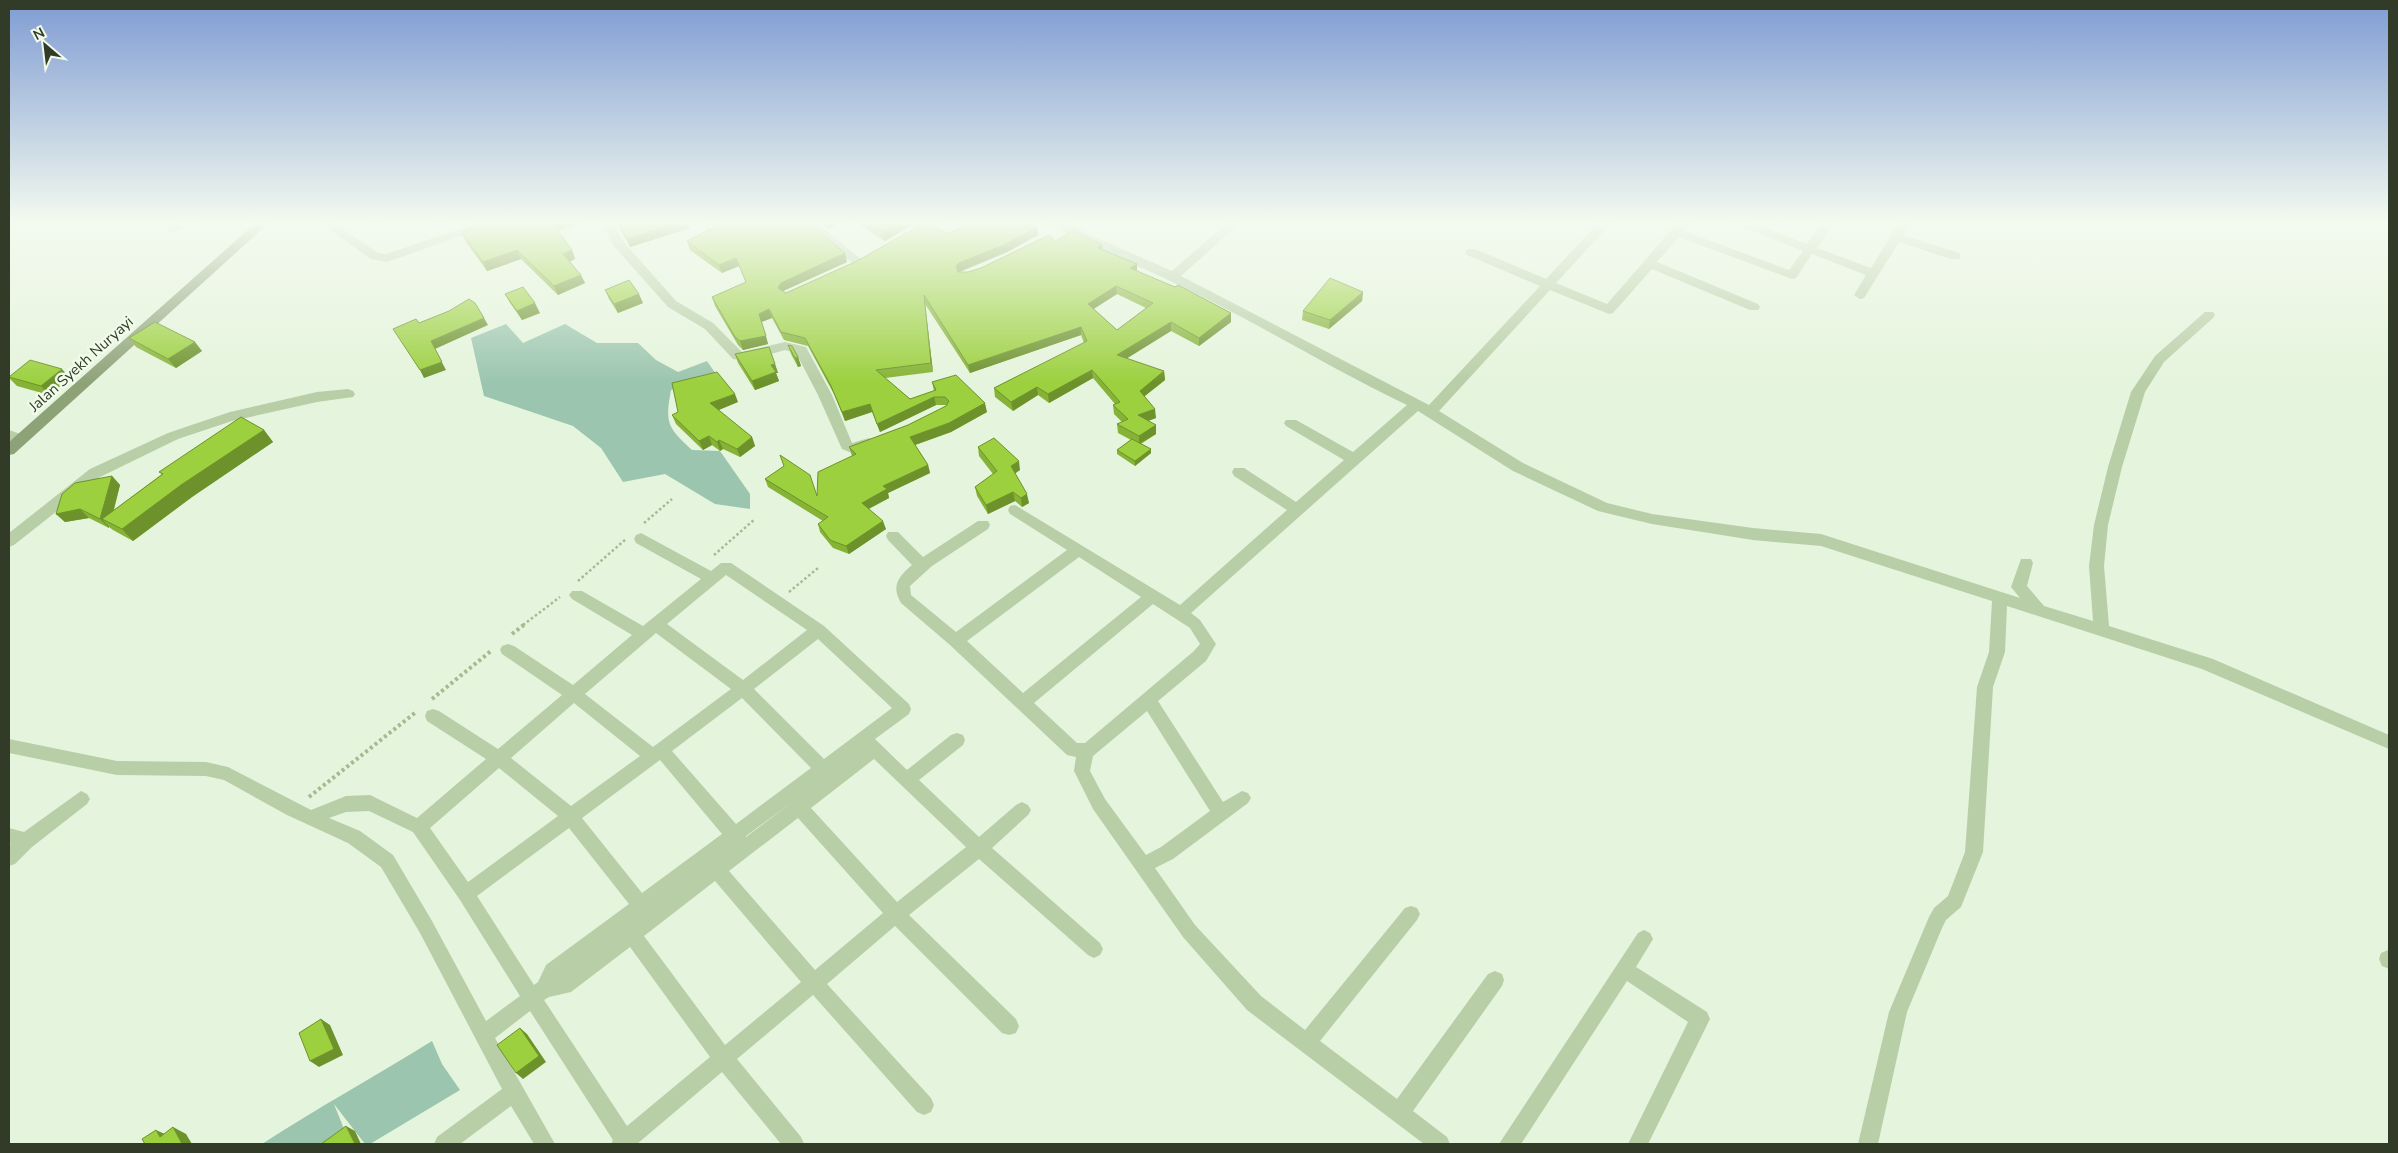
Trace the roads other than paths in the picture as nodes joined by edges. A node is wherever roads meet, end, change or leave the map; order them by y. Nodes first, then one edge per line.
1 (203, 275) edge
2 (646, 275) edge
3 (1168, 275) edge
4 (1175, 275) edge
5 (1525, 275) edge
6 (1558, 275) edge
7 (1640, 275) edge
8 (1675, 275) edge
9 (1872, 275) edge
10 (1173, 277) junction
11 (1549, 285) junction
12 (1860, 295) dead end
13 (1754, 307) dead end
14 (2209, 315) dead end
15 (348, 394) dead end
16 (1424, 408) junction
17 (1291, 423) dead end
18 (15, 437) edge
19 (883, 438) edge
20 (9, 450) edge
21 (1354, 459) junction
22 (1240, 472) dead end
23 (1297, 509) junction
24 (1016, 510) dead end
25 (983, 525) dead end
26 (638, 533) road end
27 (893, 536) dead end
28 (9, 541) edge
29 (1079, 549) junction
30 (2026, 563) dead end
31 (922, 566) junction
32 (704, 574) junction
33 (571, 592) road end
34 (1153, 596) junction
35 (2000, 597) junction
36 (2042, 611) junction
37 (1181, 614) junction
38 (650, 630) junction
39 (819, 630) junction
40 (2102, 631) junction
41 (956, 641) junction
42 (505, 644) road end
43 (744, 690) junction
44 (574, 694) junction
45 (1148, 699) junction
46 (1023, 703) junction
47 (428, 708) road end
48 (957, 740) dead end
49 (2389, 742) edge
50 (869, 744) junction
51 (9, 746) edge
52 (1087, 750) junction
53 (657, 754) junction
54 (500, 759) junction
55 (828, 774) junction
56 (908, 779) junction
57 (1242, 798) dead end
58 (81, 799) dead end
59 (798, 806) junction
60 (1022, 810) dead end
61 (1221, 813) junction
62 (570, 816) junction
63 (312, 817) junction
64 (419, 827) junction
65 (9, 836) edge
66 (26, 841) junction
67 (740, 841) junction
68 (979, 848) junction
69 (9, 858) edge
70 (1143, 866) junction
71 (716, 868) junction
72 (466, 894) junction
73 (646, 912) junction
74 (896, 914) junction
75 (1411, 914) dead end
76 (632, 934) junction
77 (1644, 939) dead end
78 (1094, 949) dead end
79 (1624, 969) junction
80 (1495, 980) dead end
81 (815, 984) junction
82 (538, 994) junction
83 (1009, 1026) dead end
84 (483, 1035) junction
85 (1308, 1043) junction
86 (724, 1059) junction
87 (514, 1092) junction
88 (924, 1105) dead end
89 (1400, 1112) junction
90 (624, 1143) edge
91 (444, 1144) edge
92 (545, 1144) edge
93 (794, 1144) edge
94 (1440, 1144) edge
95 (1509, 1144) edge
96 (1638, 1144) edge
97 (1868, 1144) edge

1 - 18 main road, Jalan Syekh Nuryayi
2 - 19 street
3 - 10 street
4 - 10 street
5 - 11 street
6 - 11 street
7 - 11 street
8 - 13 street
9 - 12 street
10 - 16 street
11 - 16 street
14 - 40 street
15 - 28 street
16 - 21 street
16 - 35 street
17 - 21 street
18 - 20 main road, Jalan Syekh Nuryayi
21 - 23 street
22 - 23 street
23 - 37 street
24 - 29 street
25 - 31 street
26 - 32 street
27 - 31 street
29 - 34 street
29 - 41 street
30 - 36 street
31 - 41 street
32 - 38 street
32 - 39 street
33 - 38 street
34 - 37 street
34 - 46 street
35 - 36 street
35 - 97 street
36 - 40 street
37 - 45 street
38 - 43 street
38 - 44 street
39 - 43 street
39 - 50 street
40 - 49 street
41 - 46 street
42 - 44 street
43 - 53 street
43 - 55 street
44 - 53 street
44 - 54 street
45 - 52 street
45 - 61 street
46 - 52 street
47 - 54 street
48 - 56 street
50 - 55 street
50 - 56 street
51 - 63 street
52 - 70 street
53 - 62 street
53 - 67 street
54 - 62 street
54 - 64 street
55 - 59 street
55 - 67 street
56 - 68 street
57 - 61 street
58 - 66 street
59 - 67 street
59 - 74 street
60 - 68 street
61 - 70 street
62 - 72 street
62 - 73 street
63 - 64 street
63 - 84 street
64 - 72 street
65 - 66 street
66 - 69 street
67 - 71 street
67 - 73 street
68 - 74 street
68 - 78 street
70 - 85 street
71 - 73 street
71 - 81 street
72 - 82 street
73 - 76 street
73 - 82 street
74 - 81 street
74 - 83 street
75 - 85 street
76 - 82 street
76 - 86 street
77 - 79 street
79 - 95 street
79 - 96 street
80 - 89 street
81 - 86 street
81 - 88 street
82 - 84 street
82 - 90 street
84 - 87 street
85 - 89 street
86 - 90 street
86 - 93 street
87 - 91 street
87 - 92 street
89 - 94 street

